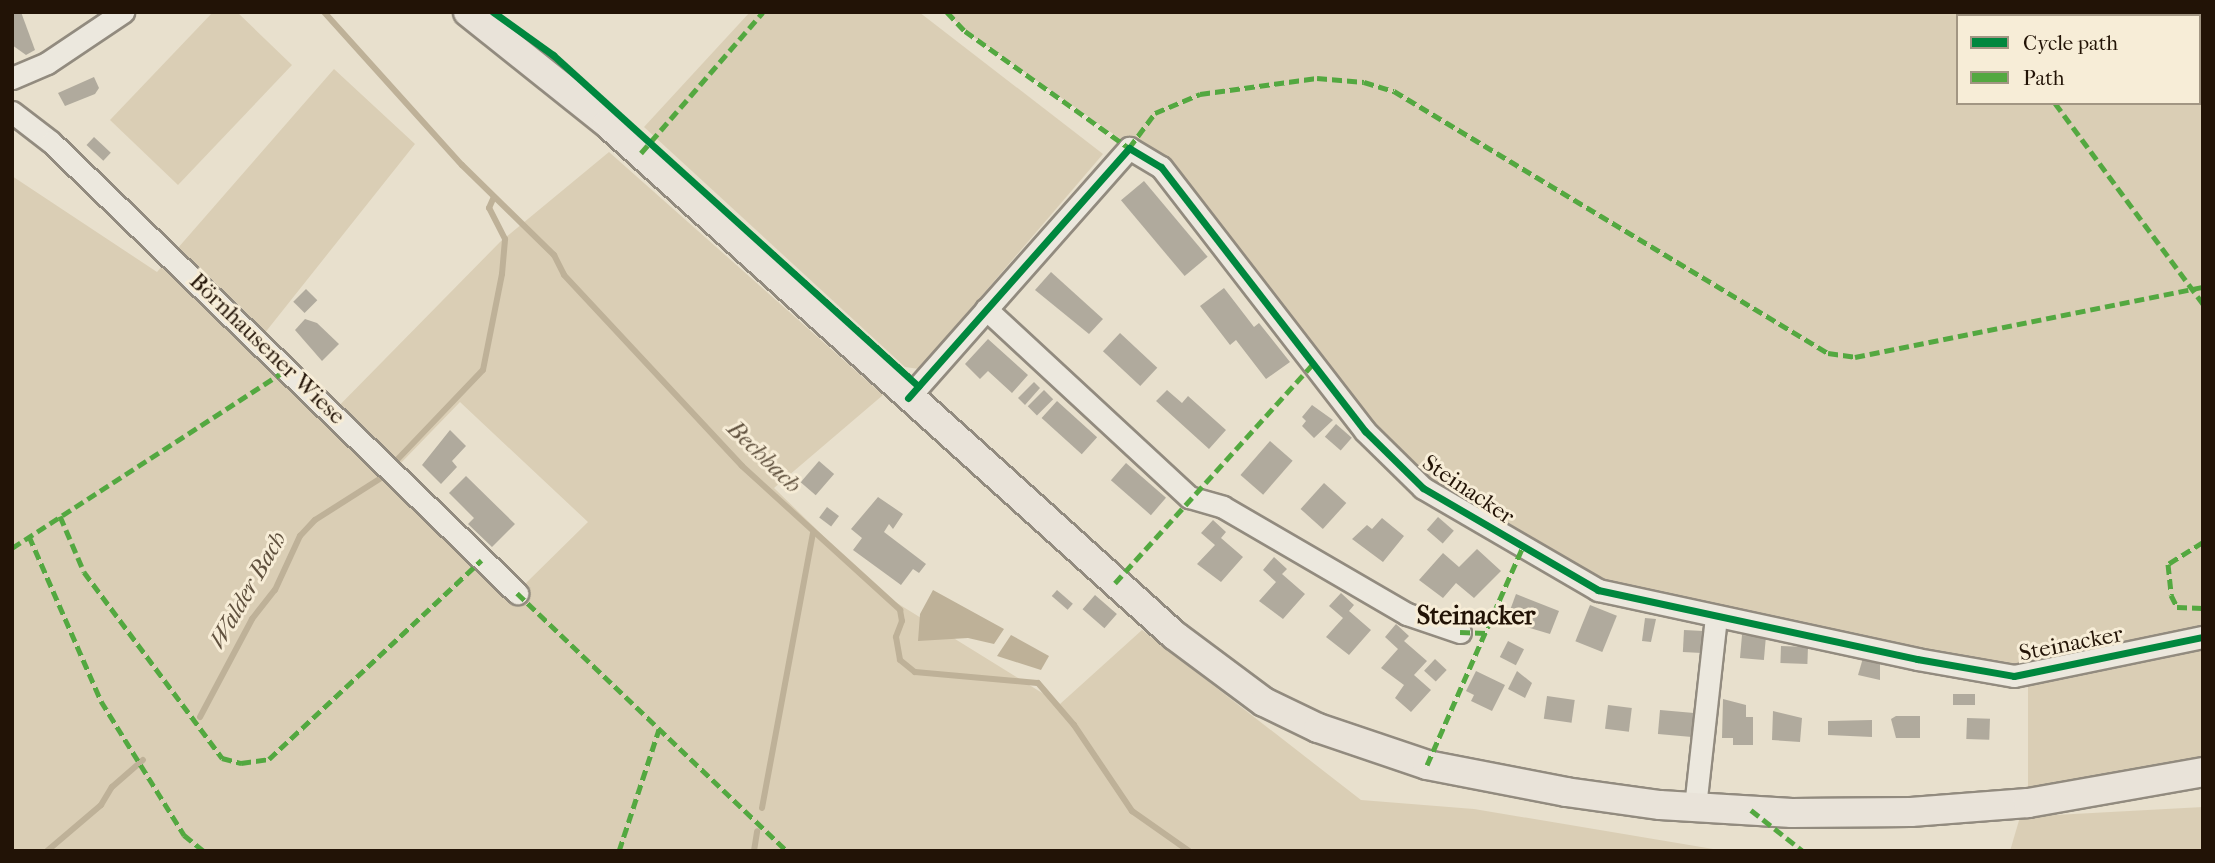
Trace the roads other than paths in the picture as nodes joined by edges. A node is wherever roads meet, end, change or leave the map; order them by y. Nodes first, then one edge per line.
1 (122, 12) edge
2 (468, 12) edge
3 (12, 78) edge
4 (12, 112) edge
5 (986, 309) junction
6 (908, 398) junction
7 (517, 593) dead end
8 (1716, 616) junction
9 (1460, 632) dead end
10 (2203, 637) edge
11 (2203, 772) edge
12 (1695, 807) junction

1 - 3 street
2 - 6 main road
4 - 7 street, Börnhausener Wiese
5 - 6 street, Steinacker
5 - 8 street, Steinacker
5 - 9 street
6 - 12 main road
8 - 10 street, Steinacker
8 - 12 street
11 - 12 main road

